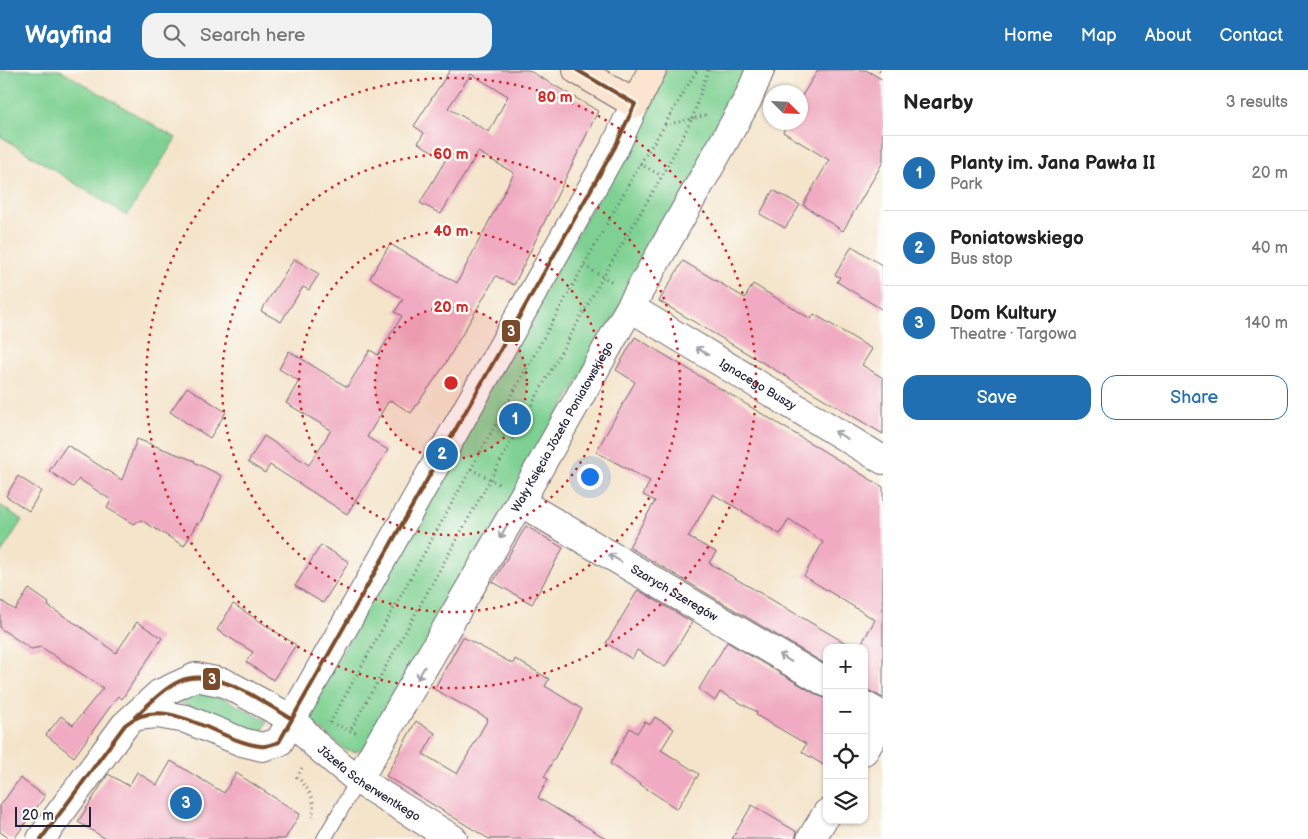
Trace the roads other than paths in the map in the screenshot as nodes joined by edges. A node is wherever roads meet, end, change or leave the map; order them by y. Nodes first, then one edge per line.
1 (577, 70) edge
2 (652, 70) edge
3 (760, 70) edge
4 (635, 104) junction
5 (625, 297) junction
6 (883, 460) edge
7 (513, 495) junction
8 (823, 681) edge
9 (868, 708) edge
10 (137, 716) junction
11 (883, 718) edge
12 (292, 719) junction
13 (868, 744) edge
14 (358, 780) junction
15 (823, 820) edge
16 (41, 839) edge
17 (324, 839) edge
18 (453, 839) edge
19 (811, 839) edge

1 - 4 street
2 - 4 street
3 - 5 street, Wały Księcia Józefa Poniatowskiego
4 - 12 street
6 -> 5 street, Ignacego Buszy
5 - 7 street, Wały Księcia Józefa Poniatowskiego
8 -> 7 street, Szarych Szeregów
7 -> 14 street, Wały Księcia Józefa Poniatowskiego
9 - 11 street
10 - 12 street
10 - 12 street, Józefa Scherwentkego
10 - 16 street, Józefa Scherwentkego
11 - 13 street
12 - 14 street, Józefa Scherwentkego
14 - 17 lane
14 - 18 street, Józefa Scherwentkego
15 - 19 street

